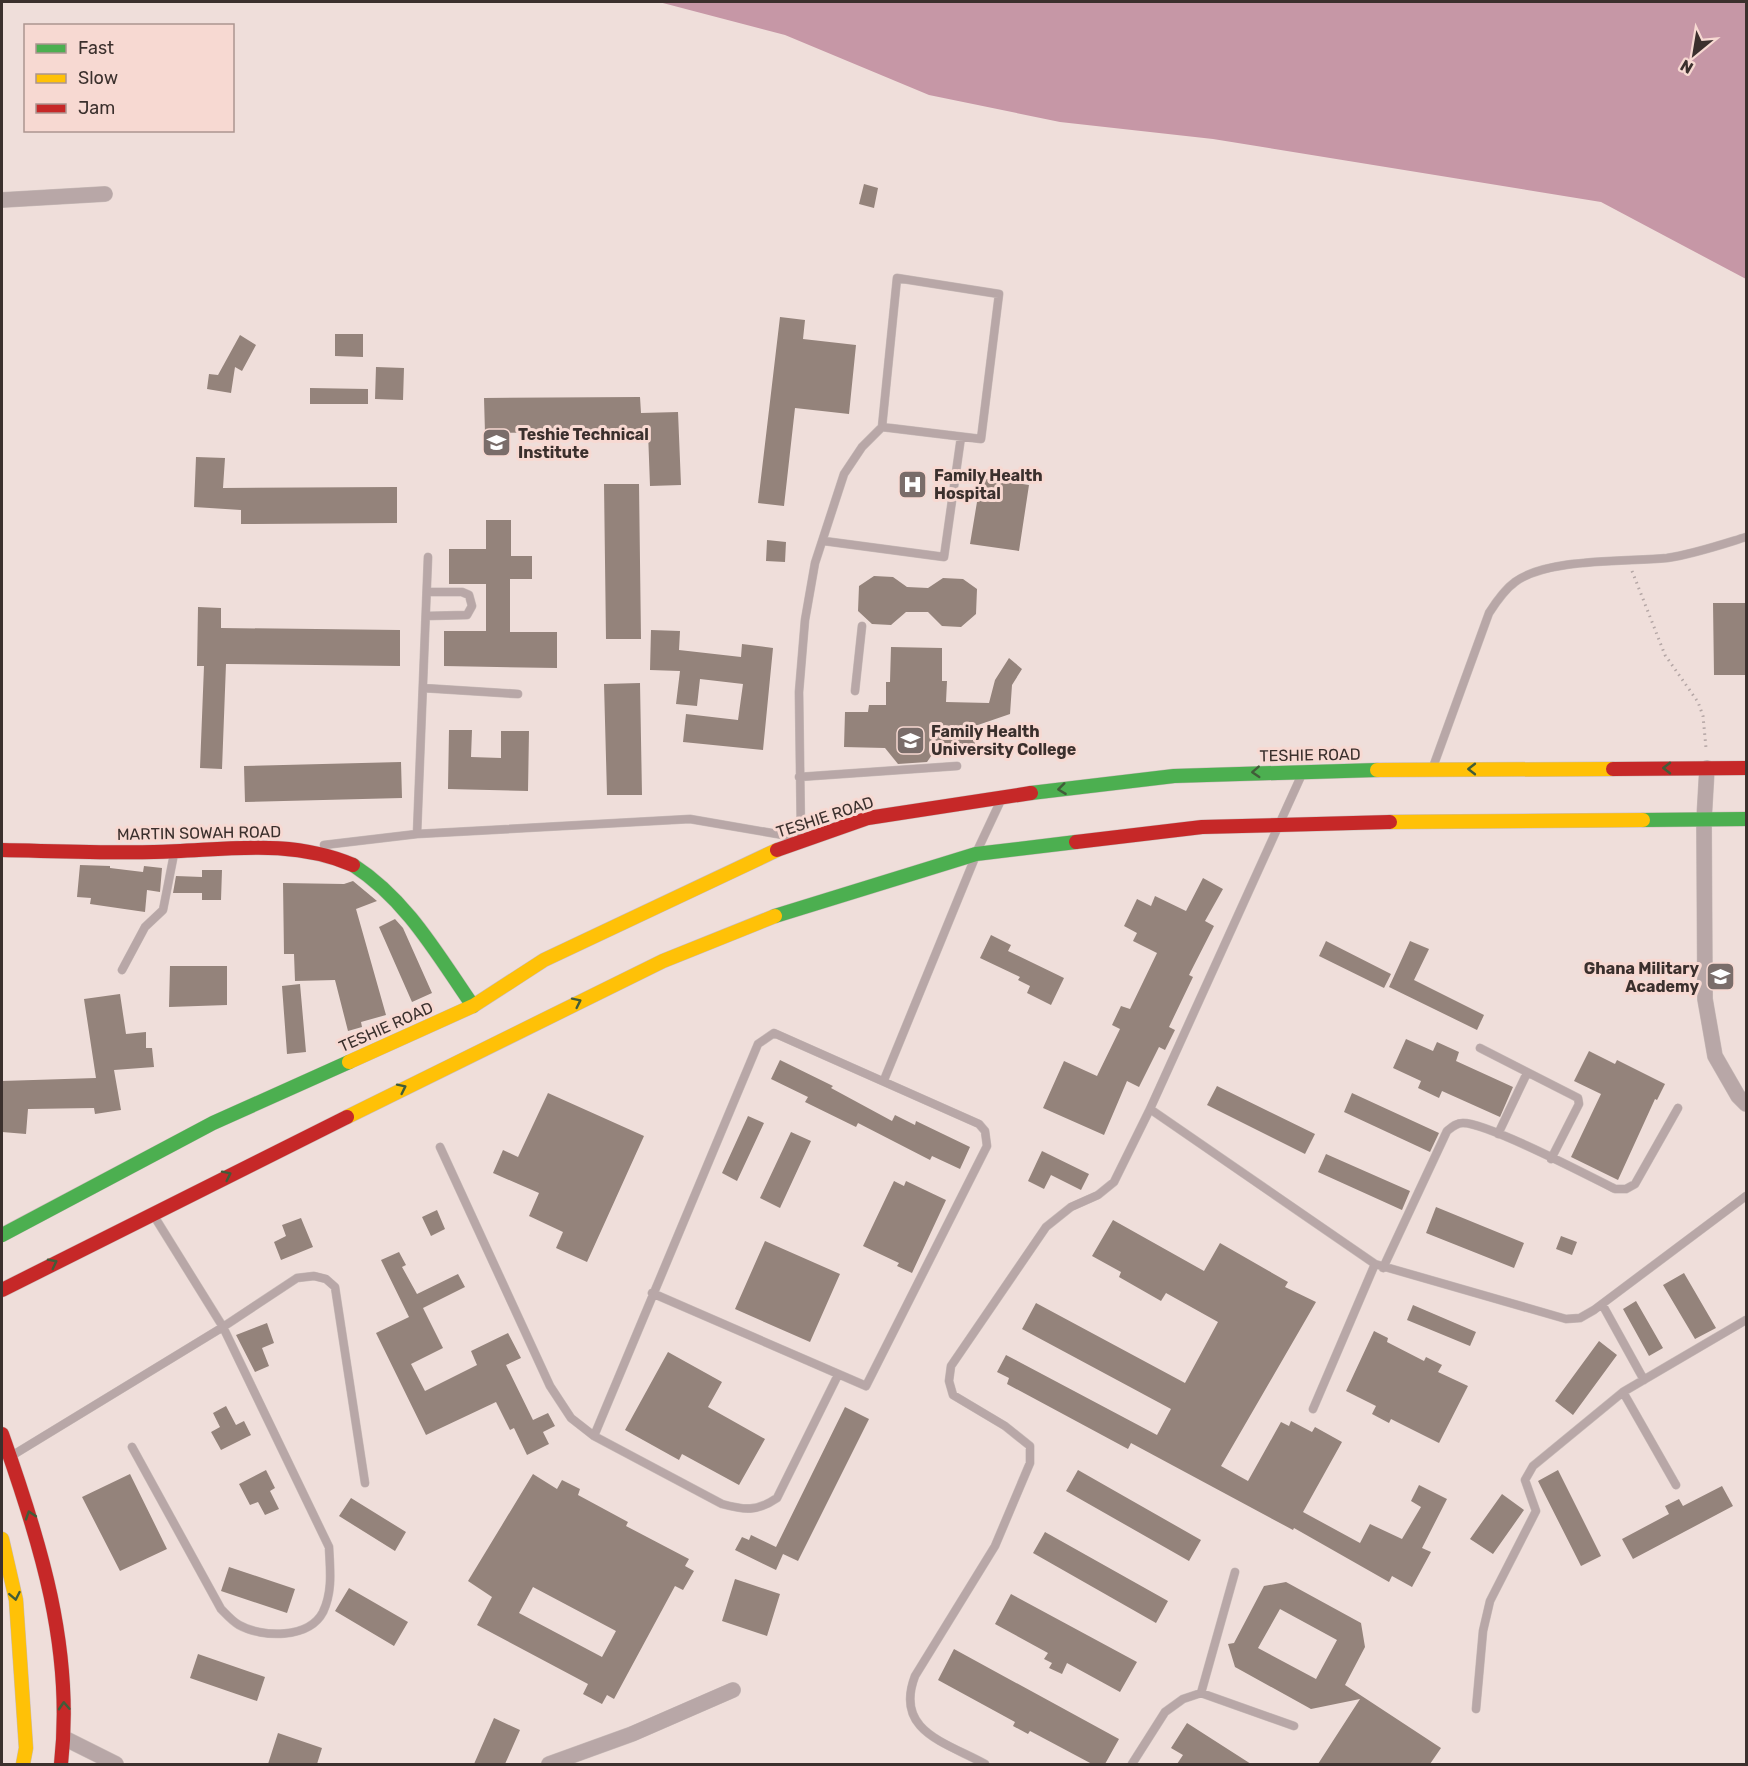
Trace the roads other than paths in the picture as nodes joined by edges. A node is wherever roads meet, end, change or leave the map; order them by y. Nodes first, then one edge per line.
1 (105, 194) dead end
2 (2, 200) edge
3 (882, 427) junction
4 (961, 437) junction
5 (1746, 537) edge
6 (824, 542) junction
7 (428, 557) dead end
8 (427, 592) junction
9 (426, 616) junction
10 (862, 626) dead end
11 (423, 688) junction
12 (855, 691) dead end
13 (518, 694) dead end
14 (957, 766) dead end
15 (1707, 768) junction
16 (1746, 768) edge
17 (1432, 769) junction
18 (1304, 770) junction
19 (799, 777) junction
20 (1003, 796) junction
21 (1746, 819) edge
22 (1704, 820) junction
23 (1279, 823) junction
24 (417, 834) junction
25 (801, 839) junction
26 (301, 848) junction
27 (2, 850) edge
28 (174, 852) junction
29 (976, 854) junction
30 (122, 970) dead end
31 (473, 1006) junction
32 (1480, 1048) dead end
33 (1527, 1073) junction
34 (884, 1080) junction
35 (1746, 1104) edge
36 (1678, 1108) dead end
37 (1150, 1109) junction
38 (1498, 1134) junction
39 (440, 1147) dead end
40 (1551, 1159) junction
41 (1746, 1196) edge
42 (151, 1213) junction
43 (2, 1235) edge
44 (1375, 1264) junction
45 (1383, 1268) junction
46 (2, 1290) edge
47 (652, 1293) junction
48 (1602, 1304) junction
49 (1746, 1320) edge
50 (222, 1327) junction
51 (838, 1375) junction
52 (1644, 1380) junction
53 (1623, 1392) junction
54 (1313, 1409) dead end
55 (2, 1434) edge
56 (594, 1436) junction
57 (132, 1447) dead end
58 (10, 1457) junction
59 (365, 1483) dead end
60 (1676, 1485) dead end
61 (2, 1539) edge
62 (1235, 1572) dead end
63 (733, 1690) dead end
64 (1201, 1693) junction
65 (1476, 1709) dead end
66 (1294, 1726) dead end
67 (66, 1740) junction
68 (22, 1764) edge
69 (61, 1764) edge
70 (116, 1764) edge
71 (549, 1764) edge
72 (985, 1764) edge
73 (1132, 1764) edge

1 - 2 street
3 - 4 lane
3 - 4 lane
3 - 6 lane
4 - 6 lane
5 - 17 lane
6 - 19 lane
7 - 8 lane
8 - 9 lane
8 - 9 lane
9 - 11 lane
10 - 12 lane
11 - 13 lane
11 - 24 lane
14 - 19 lane
15 - 16 main road, TESHIE ROAD
15 -> 17 main road, TESHIE ROAD
15 - 22 street
17 - 18 main road, TESHIE ROAD
18 -> 20 main road, TESHIE ROAD
18 - 23 lane
19 - 25 lane
20 - 25 main road, TESHIE ROAD
20 - 29 lane
21 - 22 main road
22 - 23 main road
22 - 35 street
23 - 29 main road
23 - 37 lane
24 - 25 lane
24 - 26 lane
25 - 31 main road, TESHIE ROAD
26 - 28 main road, MARTIN SOWAH ROAD
26 - 31 main road, MARTIN SOWAH ROAD
27 - 28 main road, MARTIN SOWAH ROAD
28 - 30 lane
29 - 34 lane
42 -> 29 main road
31 - 43 main road, TESHIE ROAD
32 - 33 lane
33 - 38 lane
33 - 40 lane
34 - 47 lane
34 - 51 lane
36 - 40 lane
37 - 44 lane
37 - 72 lane
38 - 40 lane
38 - 45 lane
39 - 56 lane
41 - 48 lane
46 -> 42 main road
42 - 50 lane
44 - 45 lane
44 - 54 lane
45 - 48 lane
47 - 51 lane
47 - 56 lane
48 - 52 lane
49 - 52 lane
50 - 57 lane
50 - 58 lane
50 - 59 lane
51 - 56 lane
52 - 53 lane
53 - 60 lane
53 - 65 lane
55 - 58 main road
67 -> 58 main road
61 -> 68 main road
62 - 64 lane
63 - 71 street
64 - 66 lane
64 - 73 lane
67 - 69 main road
67 - 70 street

